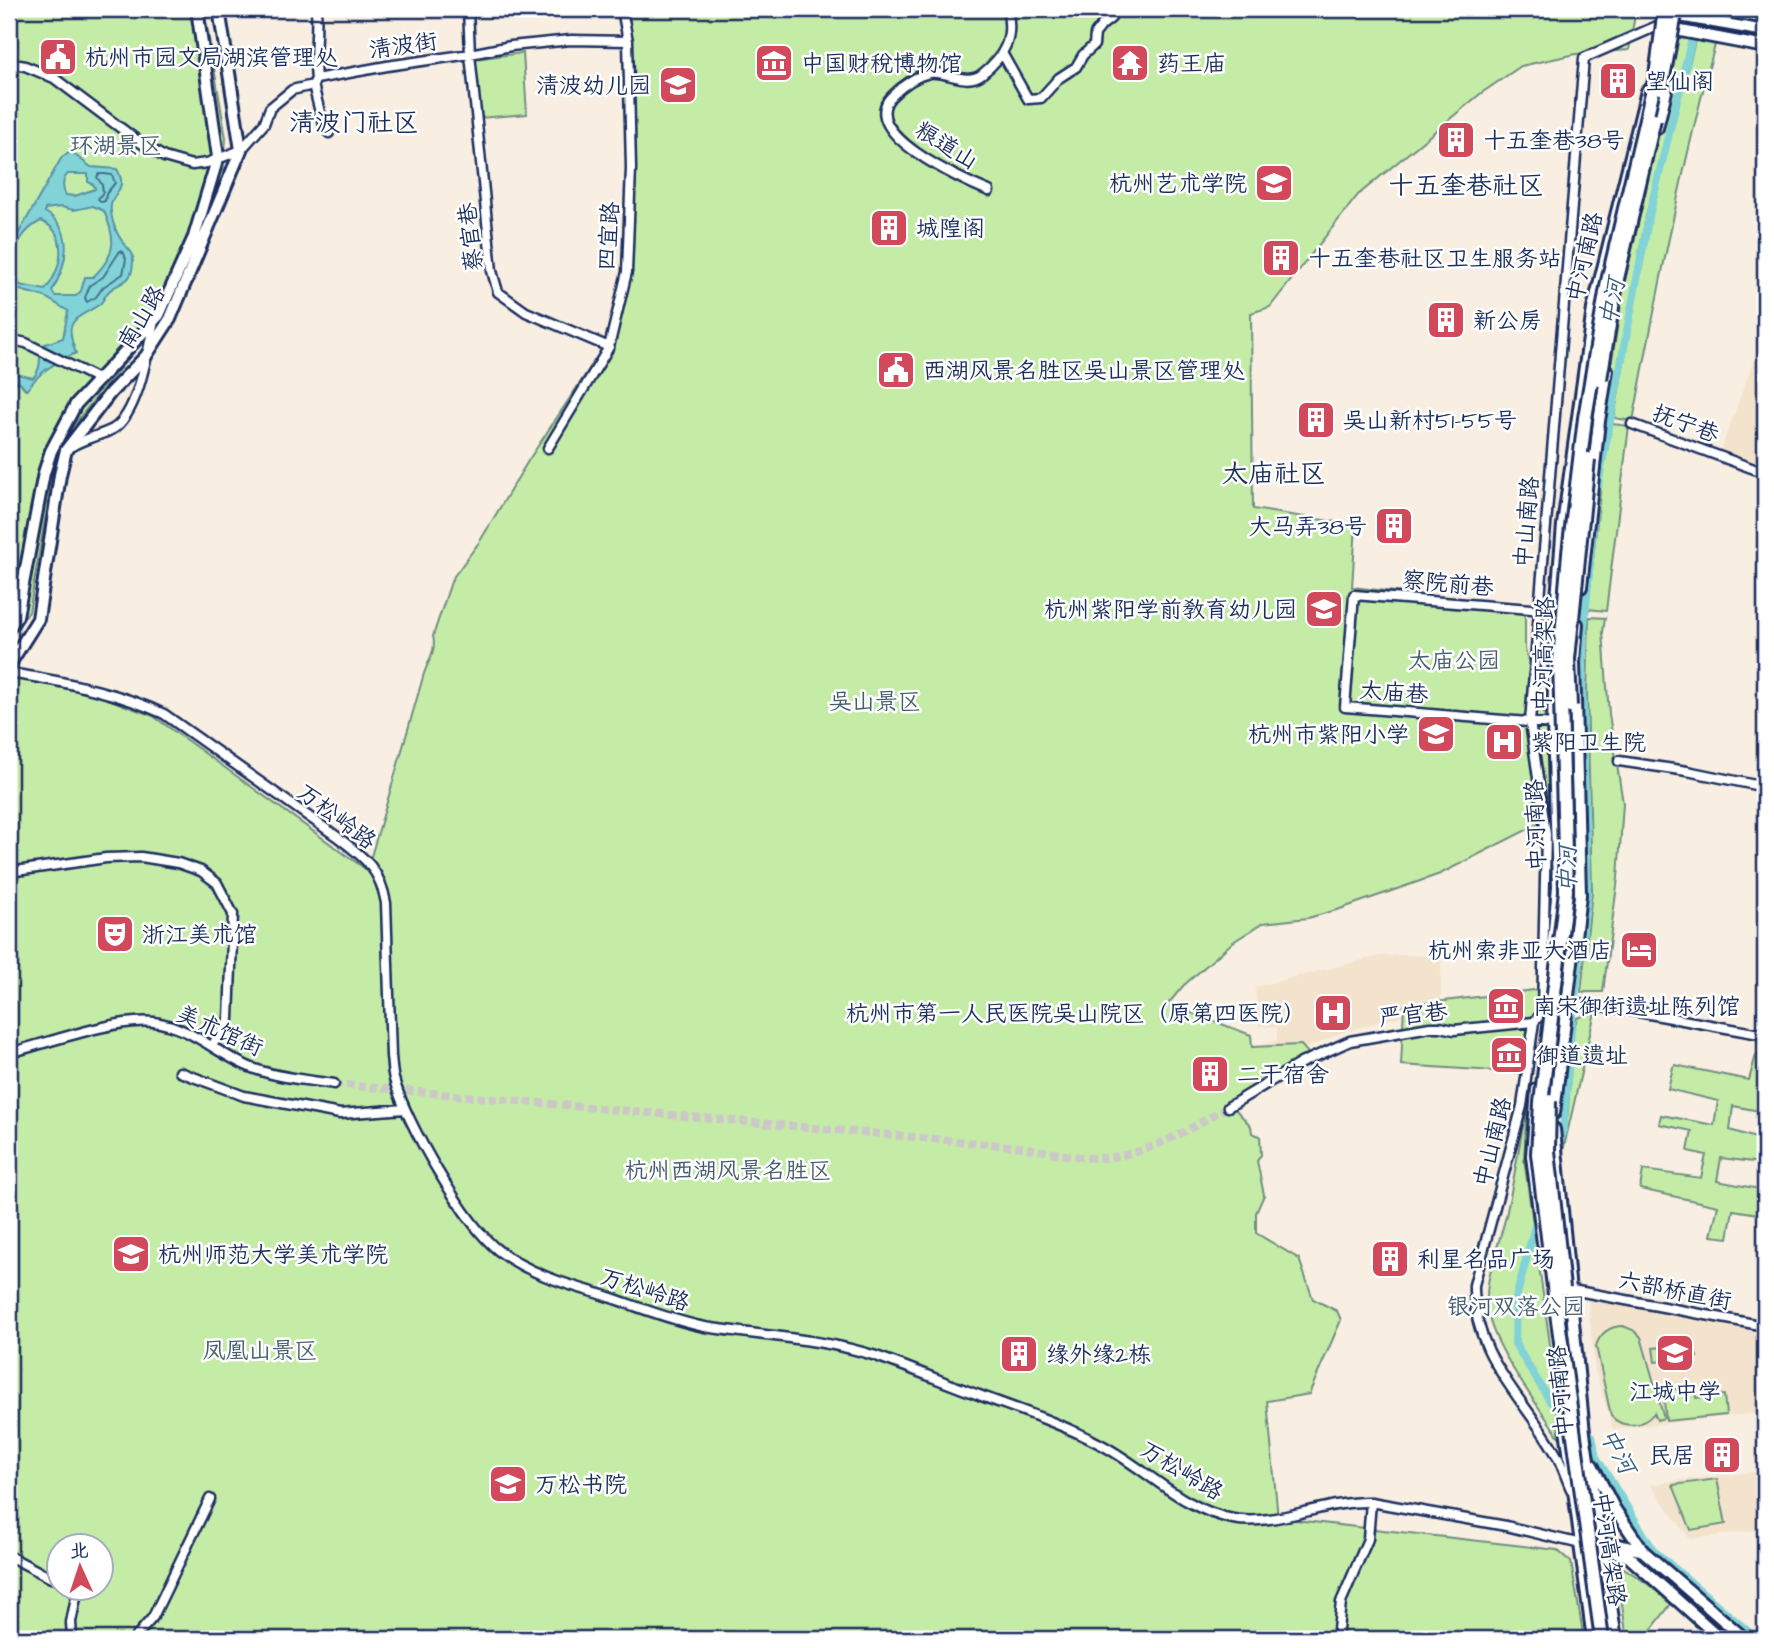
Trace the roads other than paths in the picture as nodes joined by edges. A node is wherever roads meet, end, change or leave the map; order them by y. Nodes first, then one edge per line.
1 (197, 9) edge
2 (219, 9) edge
3 (316, 9) edge
4 (468, 9) edge
5 (622, 9) edge
6 (1007, 9) edge
7 (1111, 9) edge
8 (1660, 13) edge
9 (1684, 13) edge
10 (1765, 31) edge
11 (1687, 32) junction
12 (628, 41) junction
13 (1765, 47) edge
14 (1002, 53) junction
15 (470, 54) junction
16 (9, 63) edge
17 (315, 82) junction
18 (329, 133) dead end
19 (241, 150) junction
20 (218, 157) junction
21 (989, 191) dead end
22 (154, 320) junction
23 (9, 339) edge
24 (609, 347) junction
25 (146, 356) junction
26 (100, 380) junction
27 (1632, 424) dead end
28 (548, 448) dead end
29 (66, 450) junction
30 (1765, 473) edge
31 (1354, 595) joint
32 (1539, 610) junction
33 (1556, 611) junction
34 (9, 628) edge
35 (9, 665) edge
36 (9, 673) edge
37 (1530, 722) junction
38 (1553, 724) junction
39 (1619, 761) dead end
40 (1765, 787) edge
41 (9, 872) edge
42 (1569, 1002) junction
43 (1547, 1013) junction
44 (1534, 1022) junction
45 (1765, 1035) edge
46 (212, 1046) junction
47 (9, 1053) edge
48 (180, 1072) dead end
49 (334, 1084) tunnel mouth
50 (1228, 1107) tunnel mouth
51 (405, 1109) junction
52 (1575, 1291) junction
53 (1765, 1326) edge
54 (1588, 1458) junction
55 (1575, 1498) junction
56 (209, 1499) dead end
57 (1371, 1502) junction
58 (1581, 1544) junction
59 (1601, 1547) junction
60 (1643, 1551) junction
61 (9, 1556) edge
62 (46, 1573) edge
63 (75, 1602) edge
64 (1612, 1637) edge
65 (72, 1639) edge
66 (134, 1639) edge
67 (1337, 1639) edge
68 (1594, 1639) edge
69 (1602, 1639) edge
70 (1721, 1639) edge
71 (1745, 1639) edge

1 - 20 main road, 南山路
2 - 19 main road
3 - 17 street
4 - 15 street, 蔡官巷
5 - 12 street, 四宜路
6 - 14 street
7 - 14 street
8 - 9 main road
8 - 11 main road
8 - 32 street, 中山南路
8 - 33 main road, 中河南路
8 - 69 highway, 中河高架路, bridge
9 - 10 main road
9 - 11 main road, 中河南路
9 - 64 highway, 中河高架路, bridge
11 - 13 main road
11 - 42 main road, 中河南路
12 - 15 street, 清波街
12 - 24 street, 四宜路
14 - 21 street, 粮道山
15 - 17 street, 清波街
15 - 24 street, 蔡官巷
16 - 20 street
17 - 18 street
17 - 19 street, 清波街
19 - 20 street
19 - 25 main road, 南山路
20 - 22 main road, 南山路
22 - 25 street
22 - 26 main road, 南山路
23 - 26 street
24 - 28 street, 四宜路
25 - 29 main road, 南山路
25 - 29 street
26 - 34 main road, 南山路
27 - 30 street, 抚宁巷
29 - 35 main road, 南山路
31 - 32 street, 察院前巷
31 - 37 street, 太庙巷
32 - 33 street, 察院前巷
32 - 37 street, 中山南路
33 - 38 main road, 中河南路
36 - 51 street, 万松岭路
37 - 38 street, 太庙巷
37 - 44 street, 中山南路
38 - 43 main road, 中河南路
39 - 40 street
41 - 46 street
42 - 43 street
42 - 45 street
42 - 52 main road, 中河南路
43 - 44 street
43 - 55 main road, 中河南路
44 - 50 street, 严官巷
44 - 55 street, 中山南路
46 - 47 street, 美术馆街
46 - 49 street, 美术馆街
48 - 51 street
51 - 57 street, 万松岭路
52 - 53 street, 六部桥直街
52 - 54 main road, 中河南路
54 - 59 main road, 中河南路
54 - 60 main road, 中河南路
55 - 58 main road, 中河南路
56 - 66 street
57 - 58 street, 万松岭路
57 - 67 street
58 - 59 main road
58 - 68 highway
59 - 60 main road
59 - 64 highway
59 - 70 main road
60 - 71 main road, 中河南路
61 - 62 street
63 - 65 street

